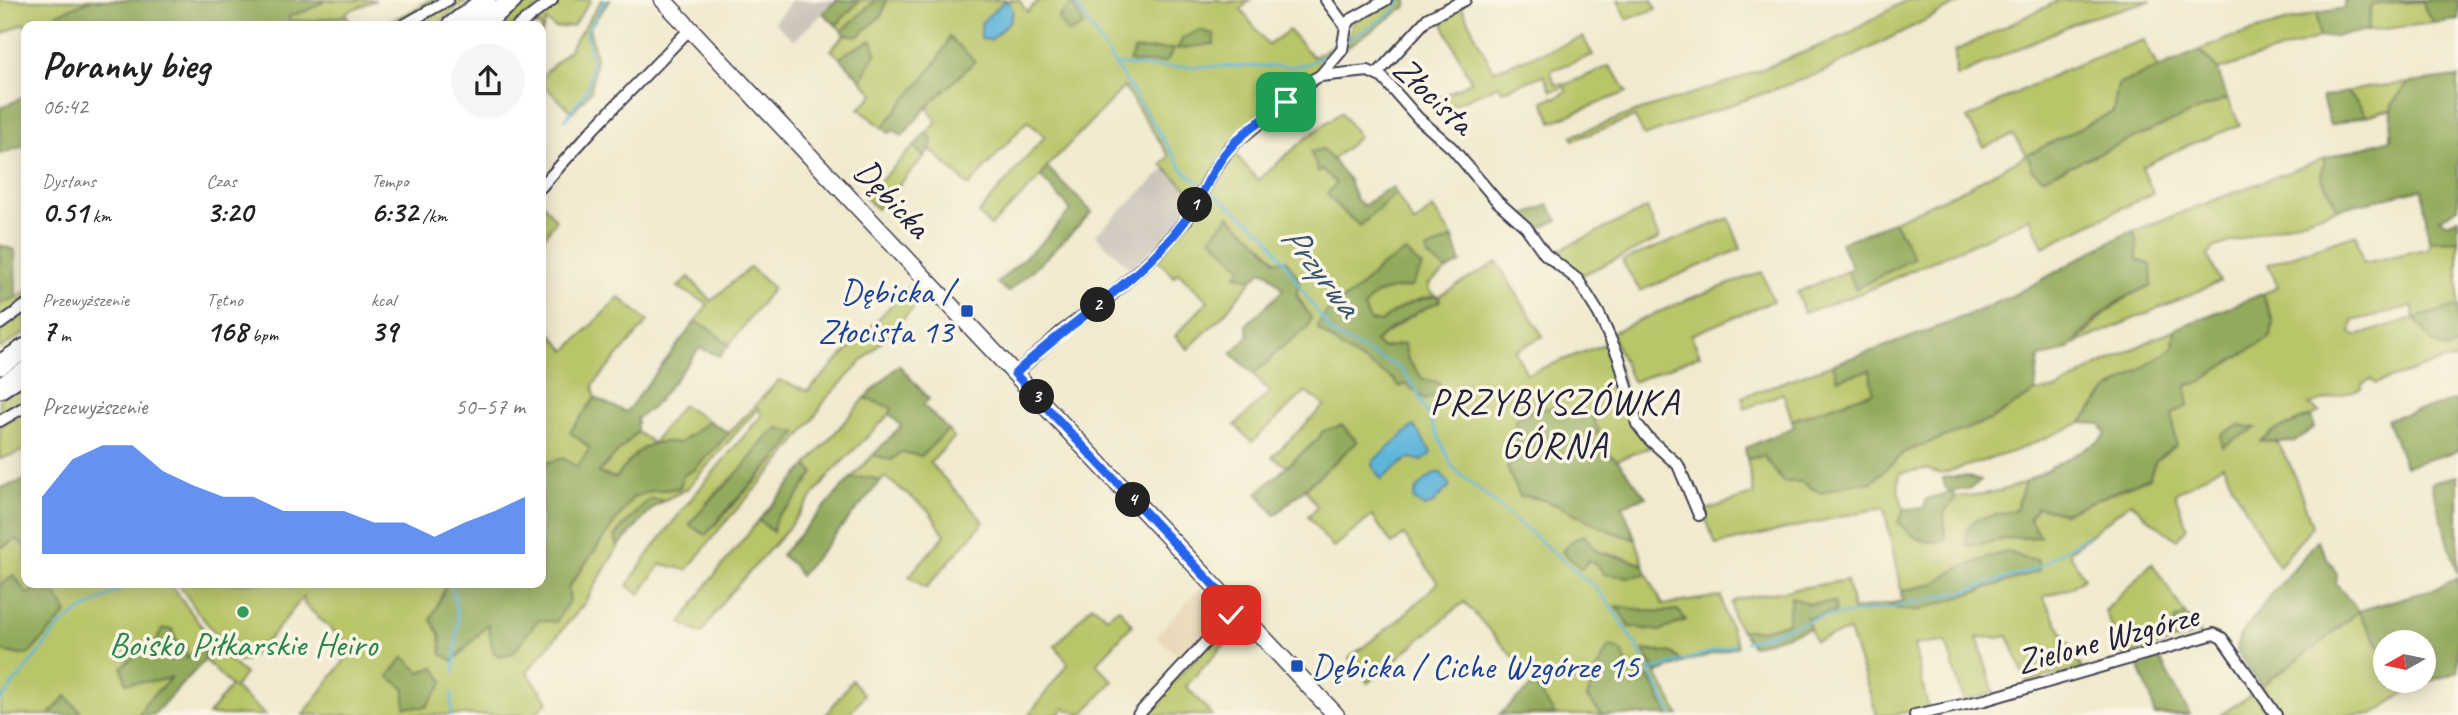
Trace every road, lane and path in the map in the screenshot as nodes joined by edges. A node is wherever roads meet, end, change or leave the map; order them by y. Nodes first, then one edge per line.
1 (486, 0) edge
2 (512, 0) edge
3 (552, 0) edge
4 (663, 0) edge
5 (1326, 0) edge
6 (1386, 0) edge
7 (1465, 0) edge
8 (444, 3) edge
9 (411, 21) edge
10 (459, 21) edge
11 (485, 21) edge
12 (525, 21) edge
13 (1346, 27) junction
14 (690, 29) junction
15 (1377, 74) junction
16 (1320, 76) junction
17 (546, 181) edge
18 (21, 309) edge
19 (0, 324) edge
20 (21, 351) edge
21 (0, 365) edge
22 (21, 374) edge
23 (1015, 374) junction
24 (0, 388) edge
25 (21, 409) edge
26 (0, 421) edge
27 (1699, 514) dead end
28 (1236, 609) junction
29 (1138, 715) edge
30 (1336, 715) edge
31 (1915, 715) edge
32 (2276, 715) edge

1 - 10 highway
2 - 11 highway
3 - 12 street
4 - 14 street, Dębicka
5 - 13 street
6 - 13 street
7 - 15 street
8 - 9 street
13 - 16 street
14 - 17 street
14 - 23 street, Dębicka
15 - 16 street, Złocista
15 - 27 street, Złocista
16 - 23 street, Złocista
18 - 19 street
20 - 21 highway
22 - 24 highway
23 - 28 street, Dębicka
25 - 26 street
28 - 29 street
28 - 30 street, Dębicka
31 - 32 street, Zielone Wzgórze

